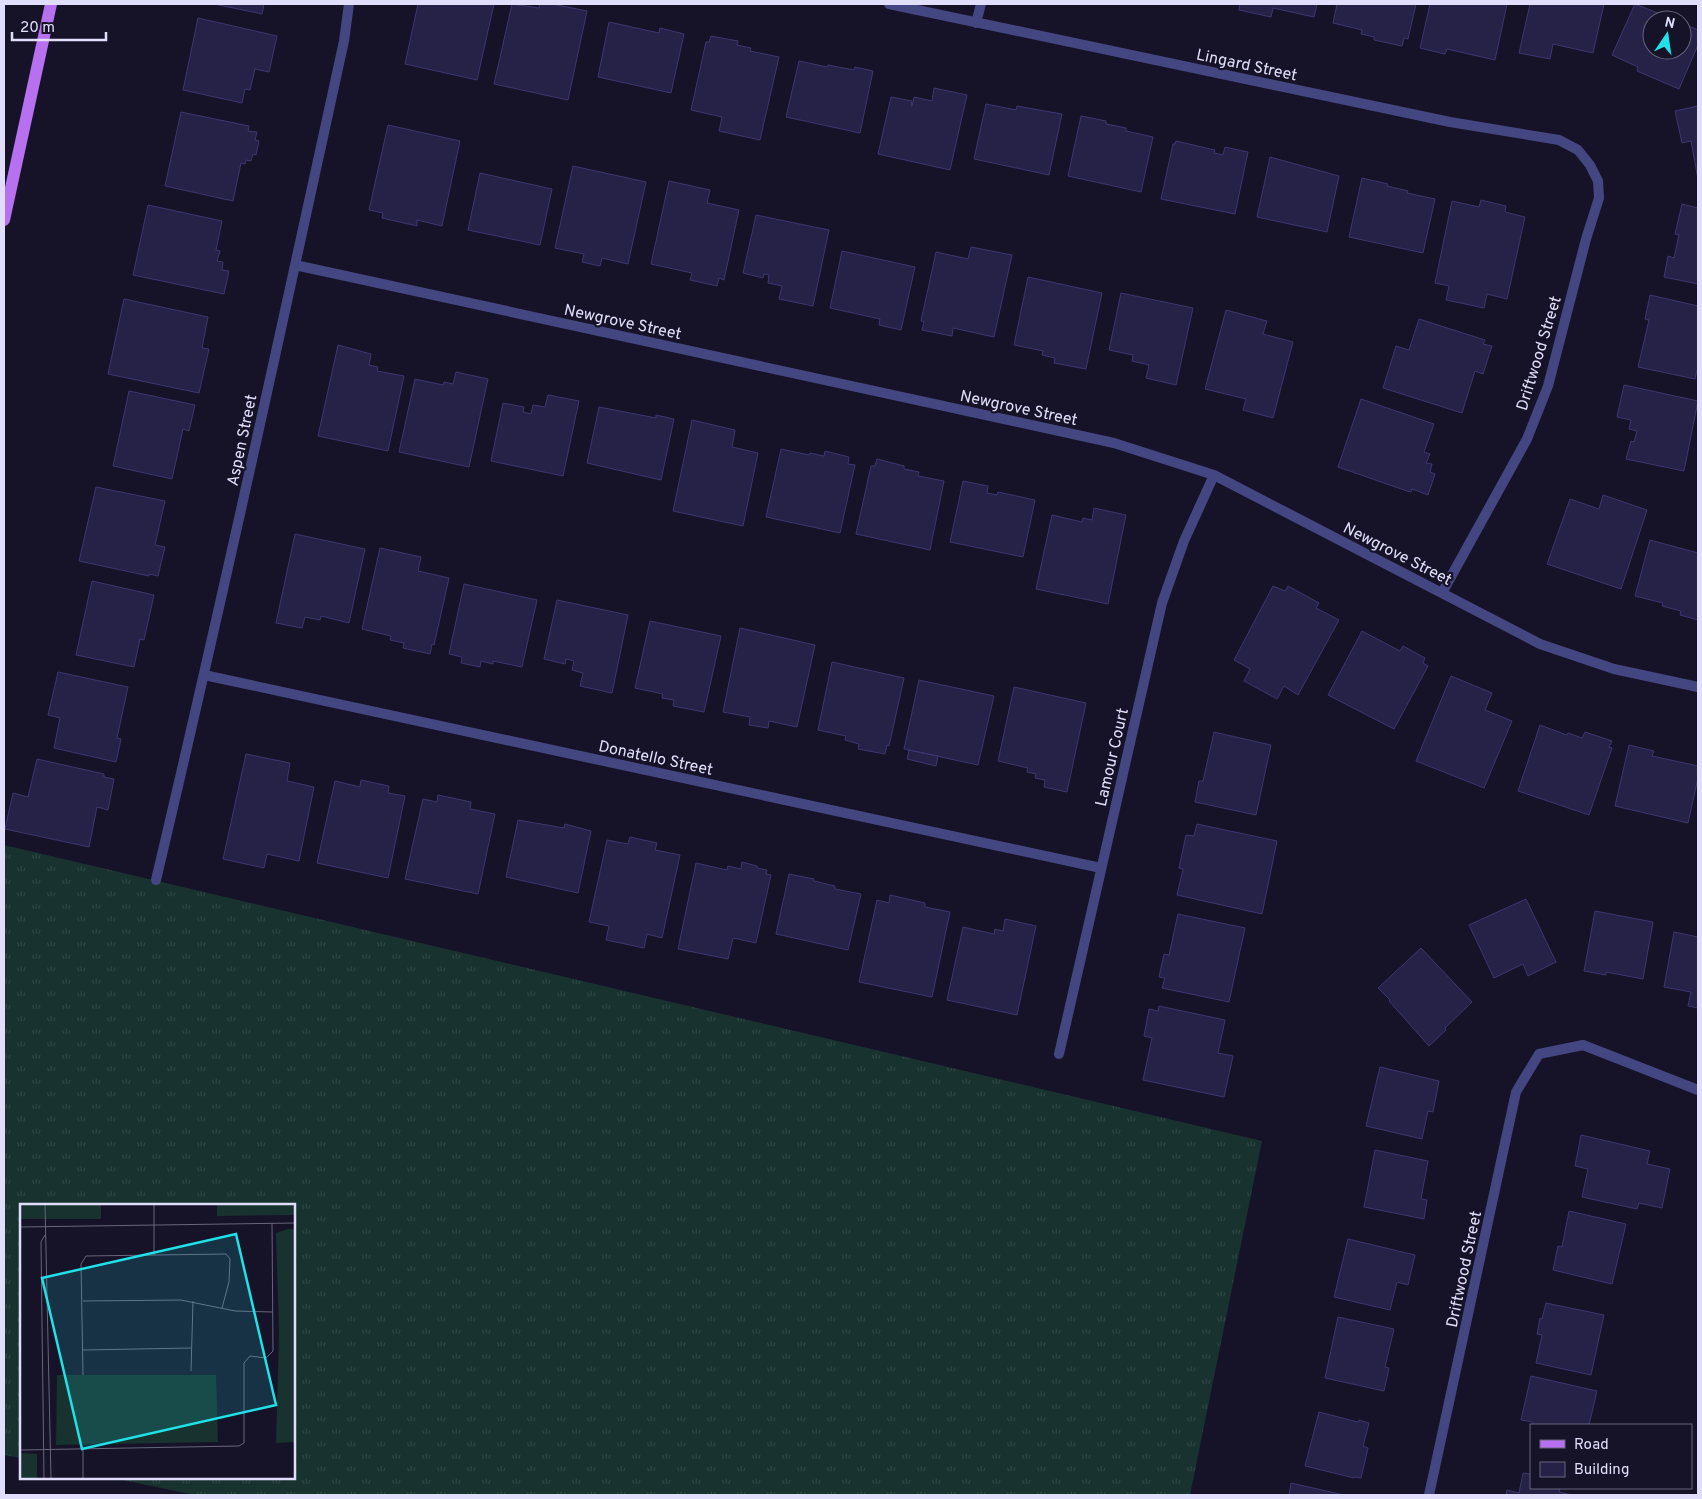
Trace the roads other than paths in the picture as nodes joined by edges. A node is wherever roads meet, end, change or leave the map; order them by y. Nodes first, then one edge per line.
1 (50, 4) edge
2 (349, 4) edge
3 (889, 4) edge
4 (981, 4) edge
5 (976, 22) junction
6 (1590, 165) joint
7 (4, 220) edge
8 (295, 265) junction
9 (1214, 474) junction
10 (1442, 593) junction
11 (204, 676) junction
12 (1698, 687) edge
13 (1100, 868) junction
14 (156, 880) dead end
15 (1060, 1054) dead end
16 (1698, 1090) edge
17 (1429, 1495) edge

1 - 7 main road
2 - 8 street, Aspen Street
3 - 5 street, Lingard Street
4 - 5 street
5 - 6 street, Lingard Street
6 - 10 street, Driftwood Street
8 - 9 street, Newgrove Street
8 - 11 street, Aspen Street
9 - 10 street, Newgrove Street
9 - 13 street, Lamour Court
10 - 12 street, Newgrove Street
11 - 13 street, Donatello Street
11 - 14 street, Aspen Street
13 - 15 street, Lamour Court
16 - 17 street, Driftwood Street

